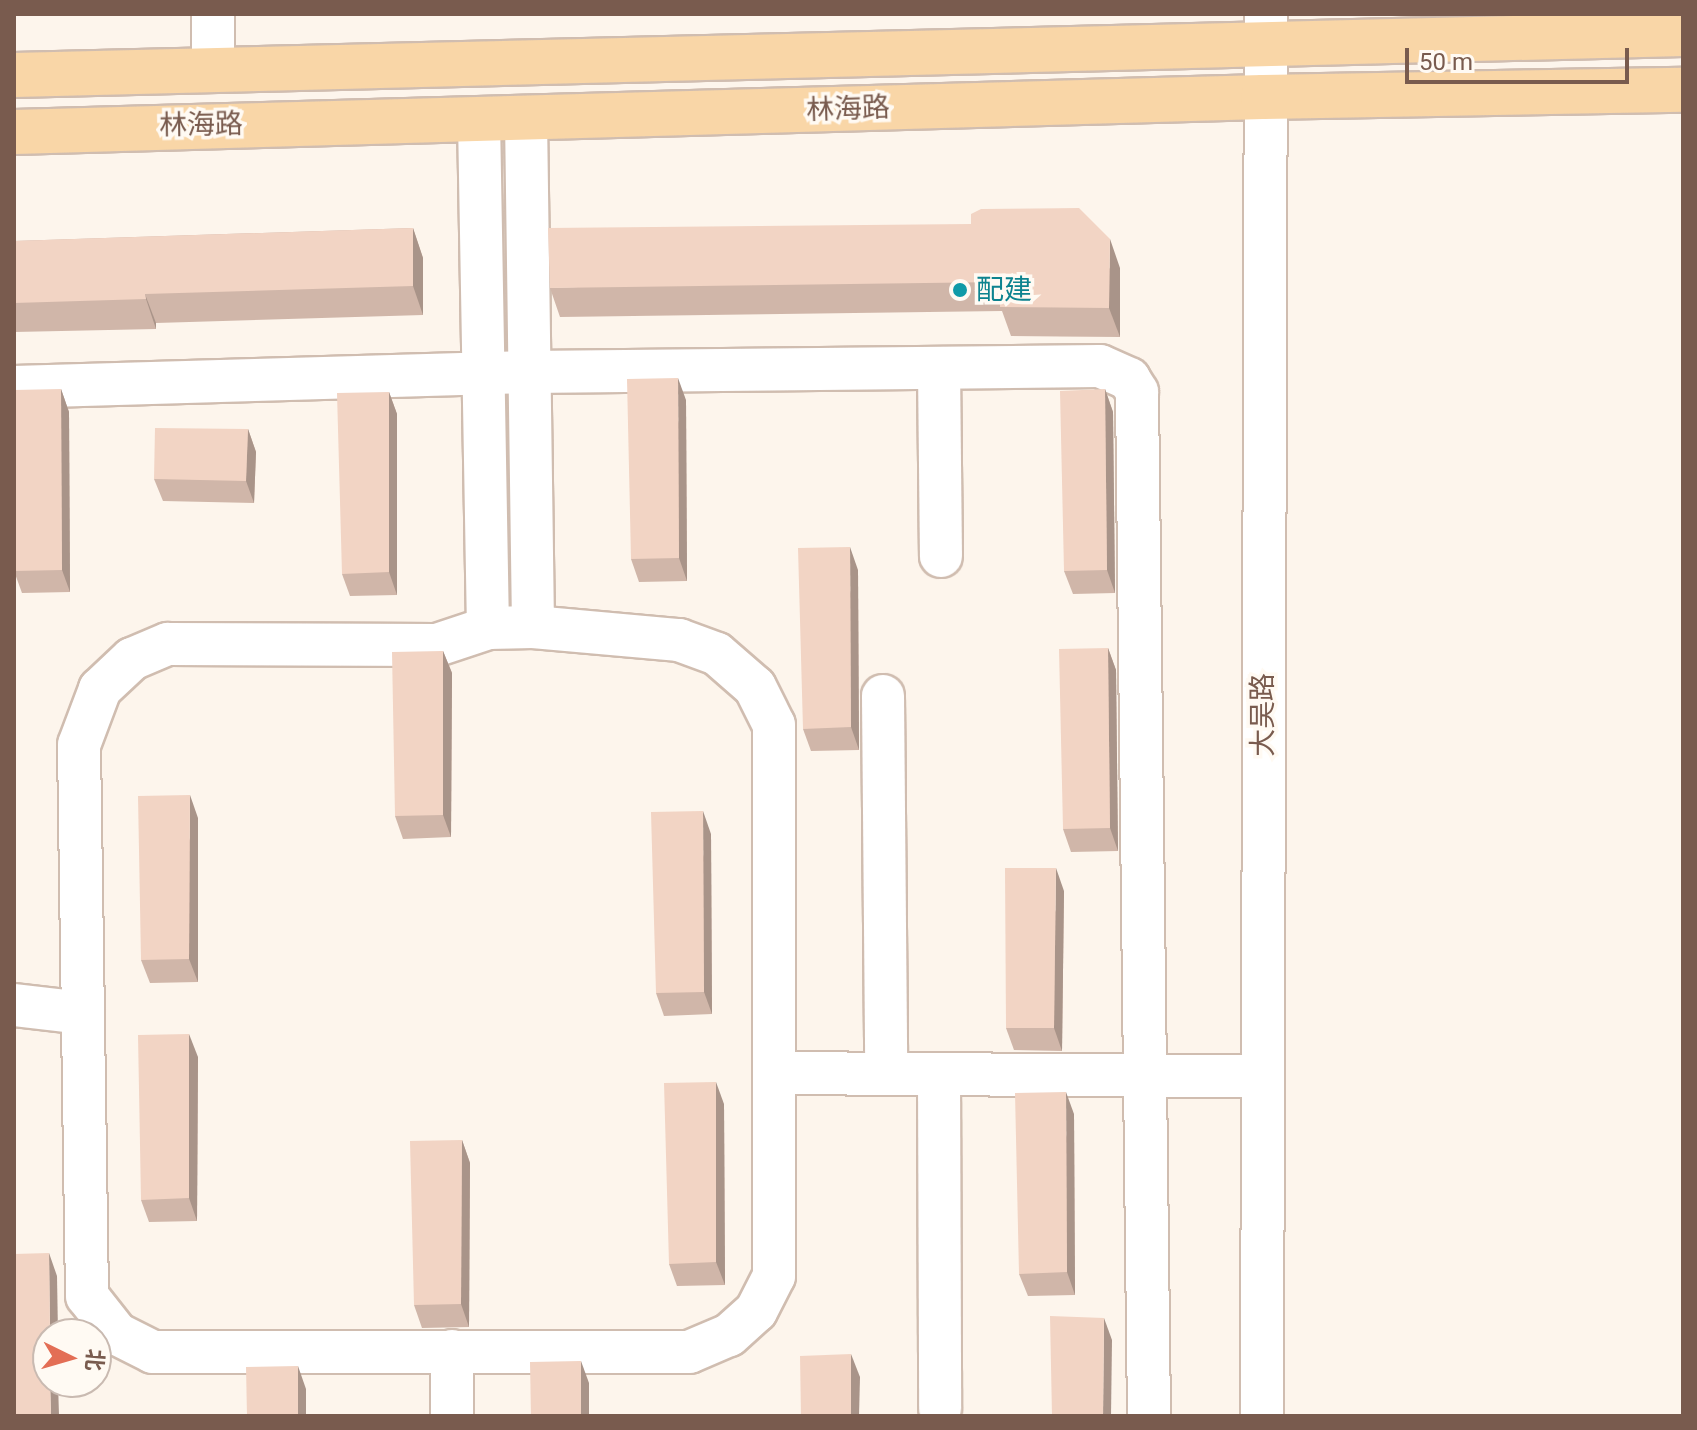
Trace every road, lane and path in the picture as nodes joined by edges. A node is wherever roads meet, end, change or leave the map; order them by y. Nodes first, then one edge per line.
1 (213, 14) edge
2 (1266, 27) edge
3 (1683, 34) edge
4 (213, 68) junction
5 (14, 75) edge
6 (1683, 90) edge
7 (1263, 97) junction
8 (526, 118) junction
9 (479, 119) junction
10 (14, 132) edge
11 (939, 368) junction
12 (528, 372) junction
13 (483, 375) junction
14 (14, 387) edge
15 (941, 556) dead end
16 (533, 627) junction
17 (488, 628) junction
18 (883, 696) dead end
19 (14, 1005) edge
20 (83, 1013) junction
21 (774, 1073) junction
22 (886, 1073) junction
23 (939, 1074) junction
24 (1145, 1075) junction
25 (1263, 1076) junction
26 (452, 1351) junction
27 (940, 1408) dead end
28 (452, 1416) edge
29 (1149, 1416) edge
30 (1262, 1416) edge

1 - 4 street
2 - 3 main road, 林海路
2 - 4 main road, 林海路
2 - 7 street, 大吴路
4 - 5 main road, 林海路
6 - 7 main road, 林海路
7 - 8 main road, 林海路
7 - 25 street, 大吴路
8 - 9 main road, 林海路
8 - 12 street
9 - 10 main road, 林海路
9 - 13 street
11 - 12 street
11 - 15 street
11 - 24 street
12 - 13 street
12 - 16 street
13 - 14 street
13 - 17 street
16 - 17 street
16 - 21 street
17 - 20 street
18 - 22 street
19 - 20 street
20 - 26 street
21 - 22 street
21 - 26 street
22 - 23 street
23 - 24 street
23 - 27 street
24 - 25 street
24 - 29 street
25 - 30 street, 大吴路
26 - 28 street

